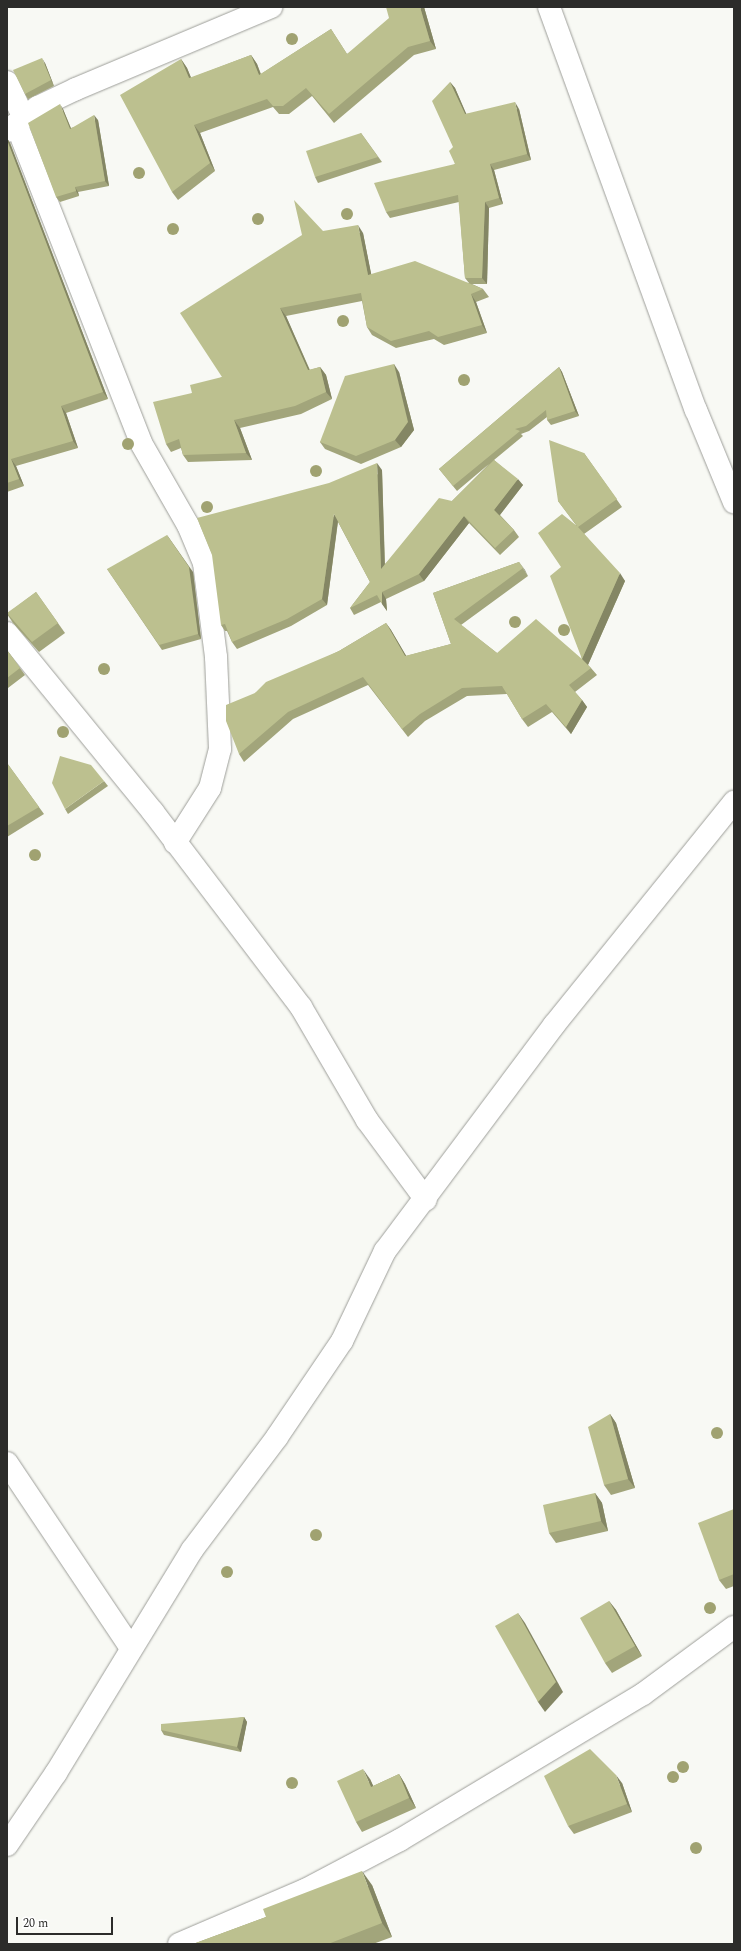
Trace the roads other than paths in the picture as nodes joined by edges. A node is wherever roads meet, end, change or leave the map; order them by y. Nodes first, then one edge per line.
1 (272, 7) edge
2 (549, 7) edge
3 (7, 82) edge
4 (16, 125) edge
5 (734, 502) edge
6 (7, 633) edge
7 (734, 802) edge
8 (175, 843) junction
9 (426, 1200) junction
10 (7, 1463) edge
11 (734, 1627) edge
12 (131, 1648) junction
13 (7, 1845) edge
14 (179, 1944) edge

1 - 4 street
2 - 5 street
3 - 4 street
4 - 8 street
6 - 8 street
7 - 9 street
8 - 9 street
9 - 12 street
10 - 12 street
11 - 14 street
12 - 13 street

